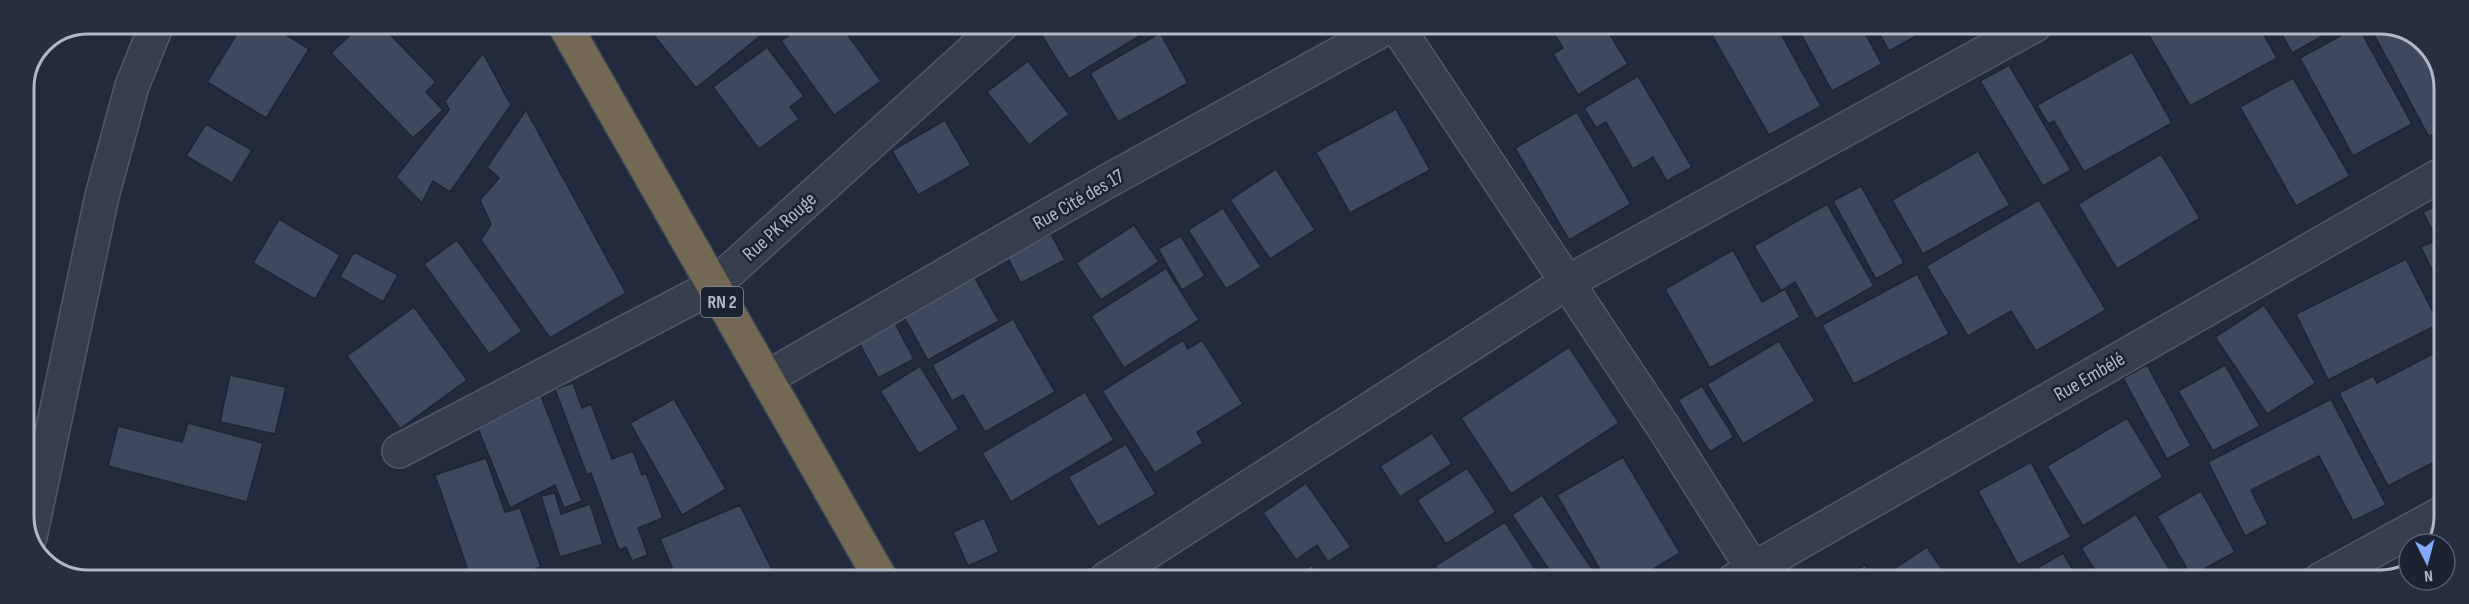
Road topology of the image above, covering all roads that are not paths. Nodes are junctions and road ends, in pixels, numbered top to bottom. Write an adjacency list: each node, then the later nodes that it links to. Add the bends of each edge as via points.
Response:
1 (153, 34): 12 (street, via 132,86 102,196)
2 (571, 34): 9 (highway, RN 2)
3 (990, 34): 9 (street, Rue PK Rouge)
4 (1377, 34): 10 (street, Rue Cité des 17, via 1106,182)
5 (1400, 34): 8 (street)
6 (2019, 34): 8 (street)
7 (2434, 179): 17 (street, Rue Embélé)
8 (1566, 283): 15 (street); 16 (street, via 1664,428)
9 (712, 286): 10 (highway, RN 2); 11 (street, Rue PK Rouge)
10 (766, 378): 14 (highway, RN 2)
11 (399, 451)
12 (35, 513)
13 (2434, 518): 18 (street)
14 (876, 570)
15 (1120, 570)
16 (1746, 570)
17 (1759, 570)
18 (2338, 570)

